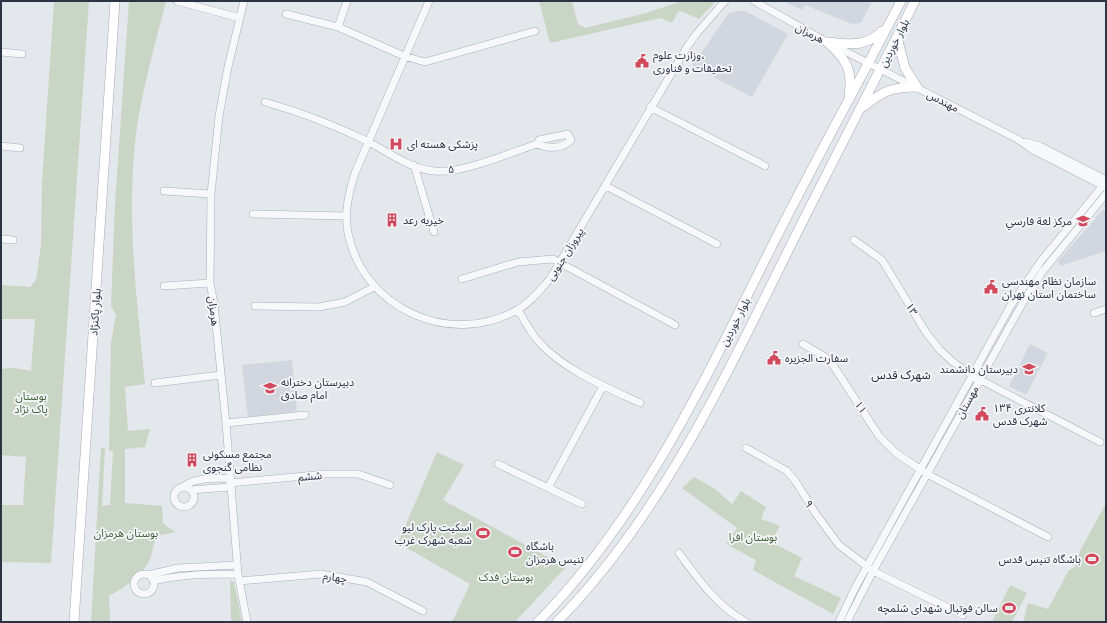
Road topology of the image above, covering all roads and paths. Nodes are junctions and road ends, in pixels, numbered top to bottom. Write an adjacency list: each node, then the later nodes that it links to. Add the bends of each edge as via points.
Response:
1 (115, 1): 85 (main road, بلوار پاکنژاد)
2 (177, 1): 11 (street)
3 (244, 1): 11 (street, هرمزان)
4 (347, 1): 13 (street)
5 (429, 1): 19 (street, پیروزان جنوبی)
6 (725, 1): 25 (street, پیروزان جنوبی, via 697,32)
7 (754, 1): 16 (street, هرمزان)
8 (901, 1): 12 (main road, بلوار خوردین)
9 (916, 1): 15 (main road, بلوار خوردین)
10 (286, 14): 13 (street)
11 (240, 18): 36 (street, هرمزان, via 219,116)
12 (889, 24): 16 (main road, via 878,36 866,42); 20 (main road, بلوار خوردین)
13 (338, 27): 19 (street)
14 (535, 31): 19 (street, via 430,61 419,61)
15 (897, 37): 21 (main road, بلوار خوردین); 22 (main road, via 905,68)
16 (827, 42): 20 (street, هرمزان); 24 (main road, via 844,58 850,72)
17 (1, 52): 18 (street)
18 (22, 54)
19 (404, 56): 27 (street, پیروزان جنوبی)
20 (868, 62): 21 (street, مهندس); 24 (main road, بلوار خوردین)
21 (881, 68): 22 (street, مهندس); 26 (main road, بلوار خوردین)
22 (917, 87): 26 (main road, via 888,90 876,96); 33 (street, مهندس, via 1035,151)
23 (265, 102): 27 (street, ۵, via 301,112)
24 (848, 104): 87 (main road, بلوار خوردین, via 675,436 620,522 575,582)
25 (650, 107): 32 (street); 34 (street, پیروزان جنوبی)
26 (860, 110): 88 (main road, بلوار خوردین, via 689,444 633,531 587,592)
27 (368, 142): 31 (street, ۵); 39 (street, پیروزان جنوبی, via 349,190)
28 (537, 144): 31 (street, ۵, via 456,170 434,171)
29 (1, 146): 30 (street)
30 (20, 148)
31 (414, 166): 40 (street)
32 (765, 166)
33 (1105, 184): 53 (street, via 1041,261)
34 (606, 186): 44 (street); 45 (street, پیروزان جنوبی)
35 (164, 191): 36 (street)
36 (211, 194): 47 (street, هرمزان)
37 (1106, 194): 55 (street, مهستان, via 1043,271)
38 (253, 214): 39 (street)
39 (347, 216): 49 (street, پیروزان جنوبی, via 348,232 356,257)
40 (434, 232)
41 (1, 239): 42 (street)
42 (13, 240)
43 (854, 240): 59 (street, ۱۳, via 882,260 927,334 940,350)
44 (717, 244)
45 (561, 264): 46 (street, via 553,259 533,259); 52 (street, پیروزان جنوبی, via 538,294); 56 (street)
46 (462, 279)
47 (210, 283): 48 (street); 58 (street, هرمزان)
48 (164, 286)
49 (374, 287): 50 (street, via 345,302 319,307); 52 (street, پیروزان جنوبی, via 408,312 443,324 472,324 496,320)
50 (255, 306)
51 (1106, 309): 54 (street)
52 (518, 310): 61 (street, via 540,343 563,362)
53 (1008, 311): 55 (street); 59 (street)
54 (1094, 312)
55 (1016, 315): 59 (street, مهستان)
56 (675, 325)
57 (803, 344): 68 (street, ۱۱, via 833,365 879,436 896,453)
58 (221, 375): 60 (street); 64 (street, هرمزان)
59 (976, 377): 65 (street, ۱۳); 68 (street); 69 (street, مهستان)
60 (155, 383)
61 (603, 386): 62 (street); 73 (street)
62 (640, 404)
63 (305, 415): 64 (street)
64 (226, 423): 70 (street, هرمزان)
65 (1100, 442)
66 (746, 448): 78 (street, ۹, via 786,471 839,545)
67 (498, 464): 73 (street)
68 (920, 470): 69 (street, ۱۱); 78 (street)
69 (927, 474): 75 (street, ۱۱); 78 (street, مهستان)
70 (230, 483): 71 (street, ششم, via 326,474 358,474); 72 (street, ششم, via 197,481 188,483); 77 (street, هرمزان)
71 (390, 485)
72 (187, 488)
73 (548, 488): 74 (street)
74 (582, 504)
75 (1048, 537)
76 (679, 552): 89 (street, via 714,597)
77 (237, 565): 79 (street); 81 (street, هرمزان)
78 (870, 568): 84 (street, ۹); 90 (street); 91 (street, مهستان)
79 (195, 570): 80 (street, via 165,570); 81 (street, چهارم); 82 (street)
80 (148, 575): 82 (street); 82 (street, via 140,575 136,579 134,585 137,591 149,593 153,588)
81 (239, 577): 83 (street, چهارم, via 321,574 367,582); 86 (street, هرمزان)
82 (153, 581)
83 (423, 612)
84 (963, 615)
85 (74, 622)
86 (247, 622)
87 (538, 622)
88 (557, 622)
89 (746, 622)
90 (839, 622)
91 (847, 622)

